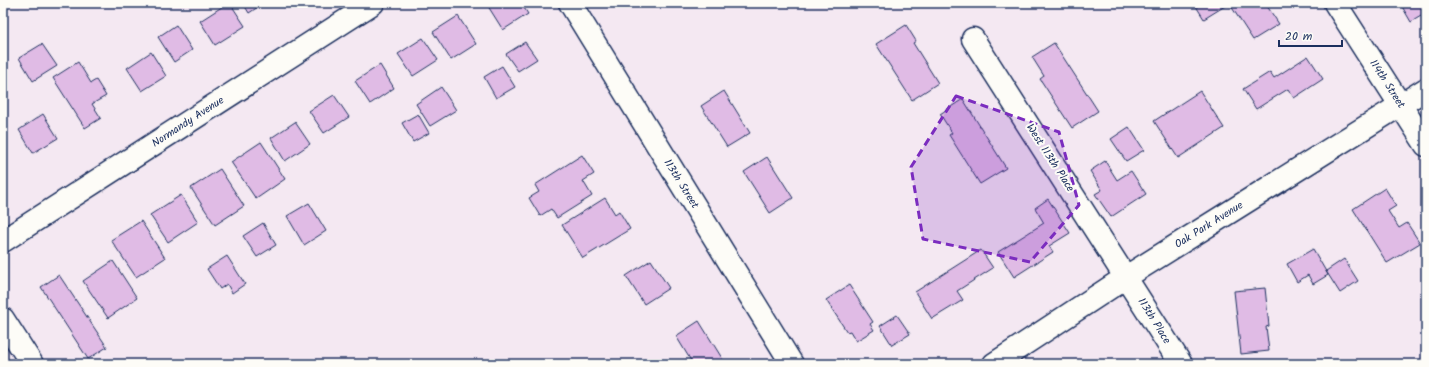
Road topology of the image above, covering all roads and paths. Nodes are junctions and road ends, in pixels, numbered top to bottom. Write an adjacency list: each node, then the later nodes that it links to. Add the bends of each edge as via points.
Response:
1 (373, 3): 8 (street, Normandy Avenue)
2 (570, 3): 12 (street, 113th Street)
3 (1335, 3): 6 (street, 114th Street)
4 (973, 39): 9 (street, West 113th Place)
5 (1426, 89): 6 (street, Oak Park Avenue)
6 (1401, 105): 7 (street, 114th Street); 9 (street, Oak Park Avenue)
7 (1426, 145)
8 (3, 241)
9 (1126, 277): 13 (street, Oak Park Avenue); 14 (street, 113th Place)
10 (3, 319): 11 (street)
11 (32, 364)
12 (792, 364)
13 (994, 364)
14 (1181, 364)

